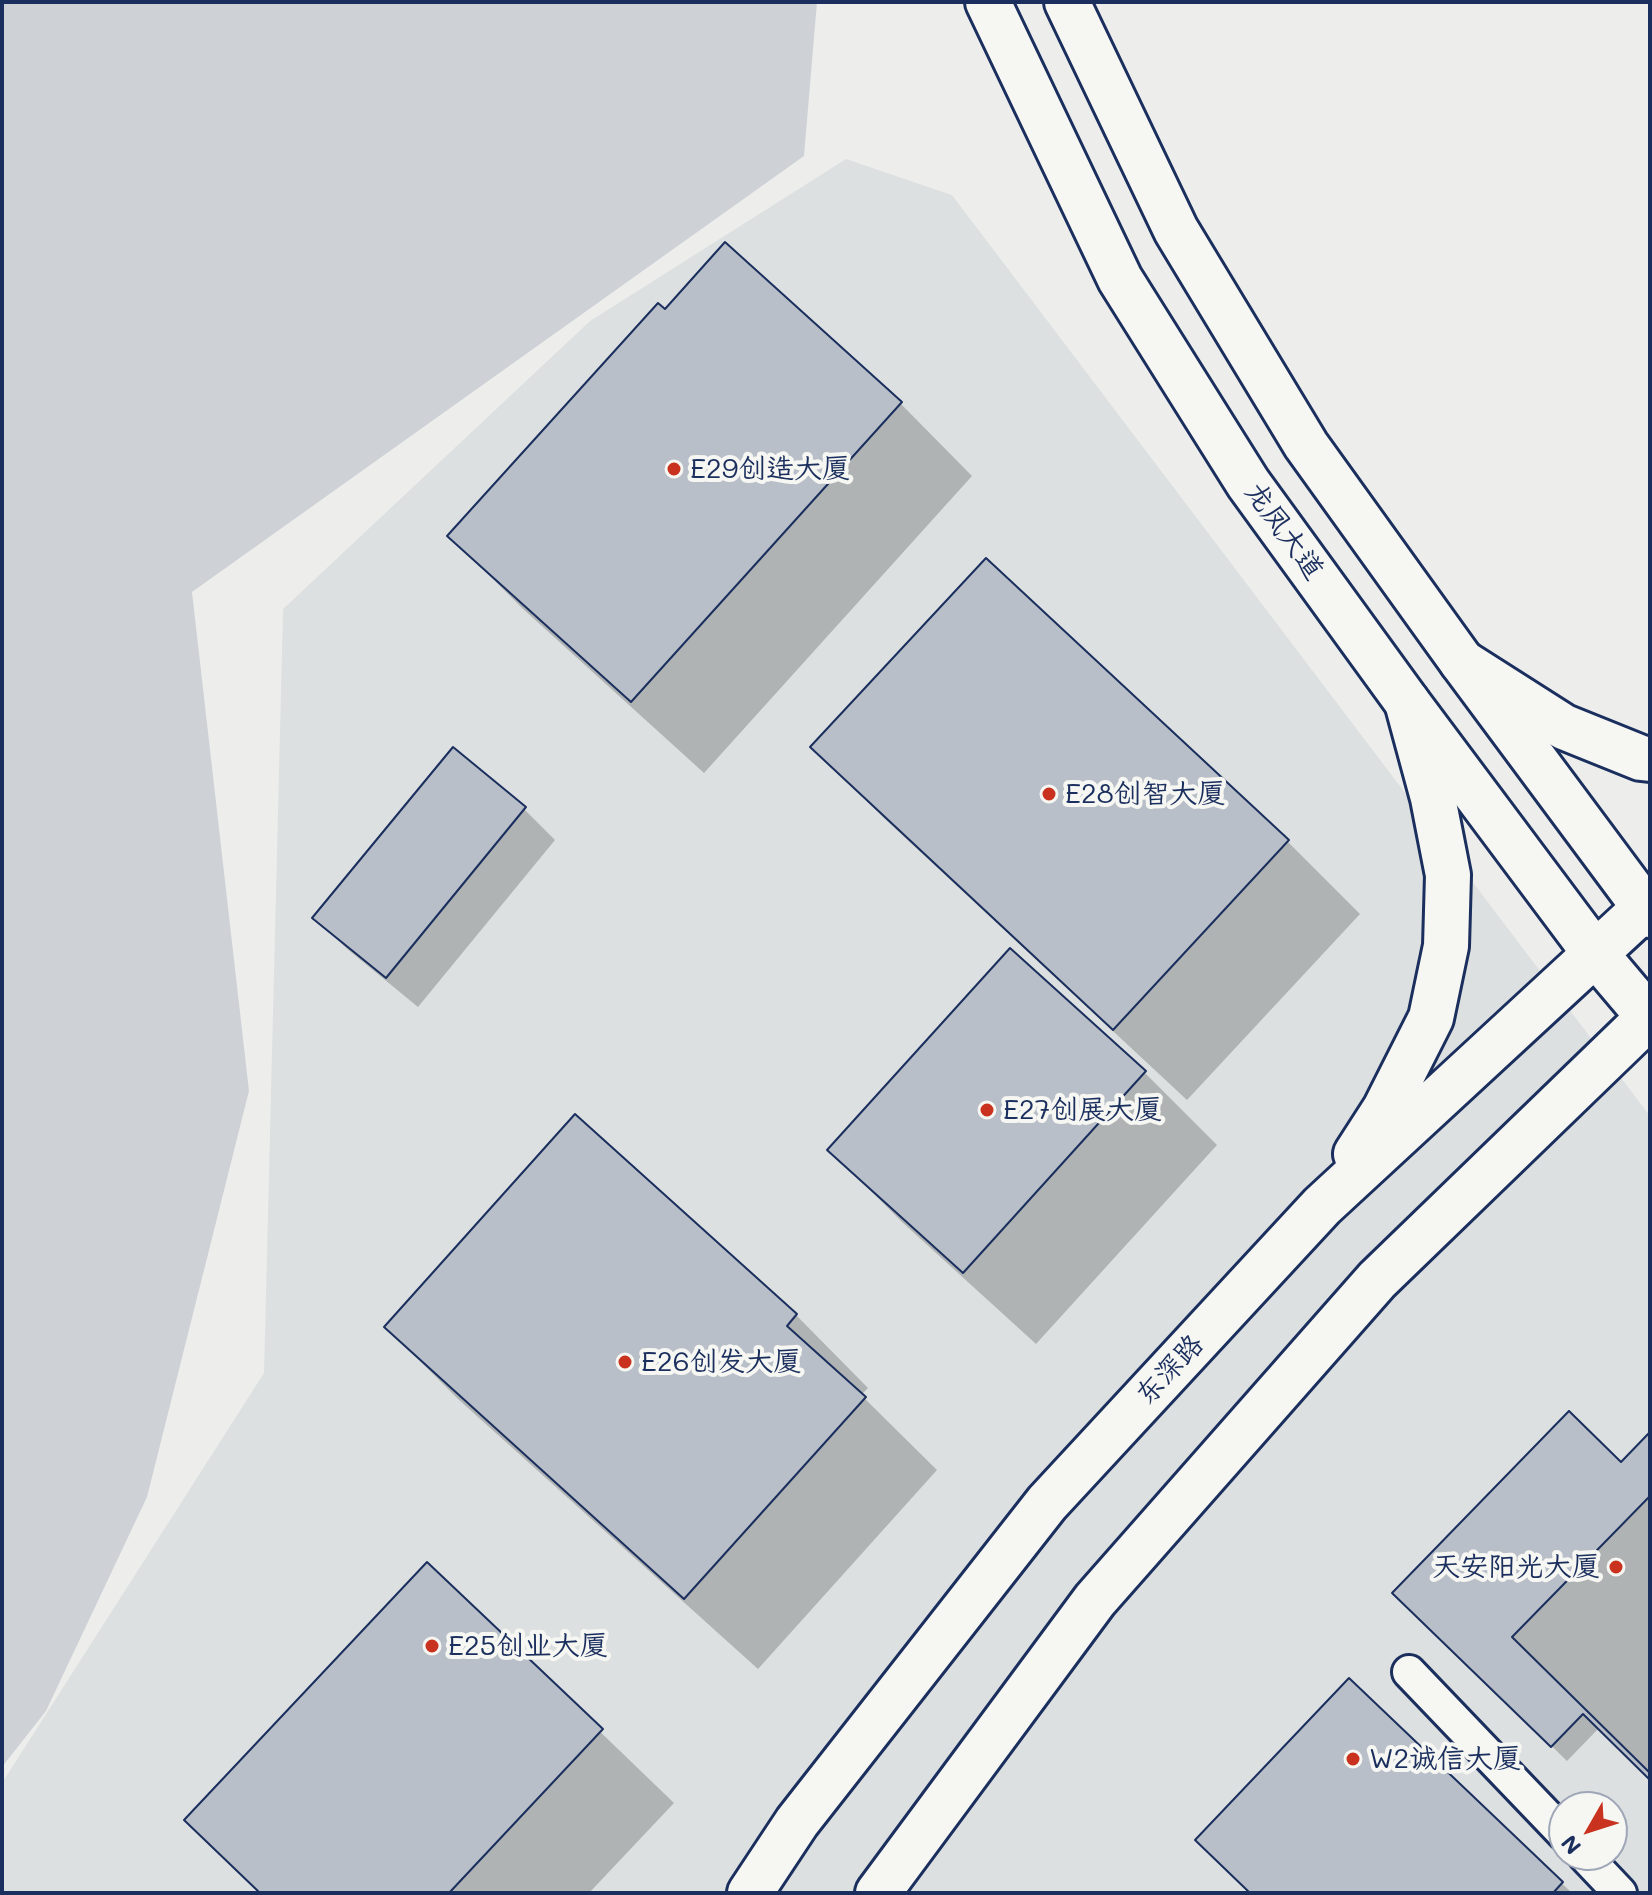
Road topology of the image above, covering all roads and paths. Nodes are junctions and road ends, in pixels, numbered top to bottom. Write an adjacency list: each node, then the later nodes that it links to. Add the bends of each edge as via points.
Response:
1 (988, 2): 4 (main road, 龙凤大道, via 1120,279 1248,483)
2 (1067, 2): 3 (main road, via 1176,230 1306,445)
3 (1462, 662): 5 (main road, via 1564,727); 6 (main road)
4 (1407, 702): 7 (main road, 龙凤大道); 9 (main road, via 1448,875 1446,946 1431,1018 1385,1109)
5 (1650, 759)
6 (1648, 908): 7 (main road, 东深路)
7 (1594, 952): 8 (main road, 龙凤大道); 9 (main road, 东深路)
8 (1650, 1016): 14 (main road, via 1377,1280 1095,1600)
9 (1322, 1206): 13 (main road, 东深路, via 1047,1503 797,1822)
10 (1409, 1672): 11 (street)
11 (1548, 1817)
12 (1599, 1871): 15 (street)
13 (750, 1893)
14 (878, 1893)
15 (1620, 1893)

